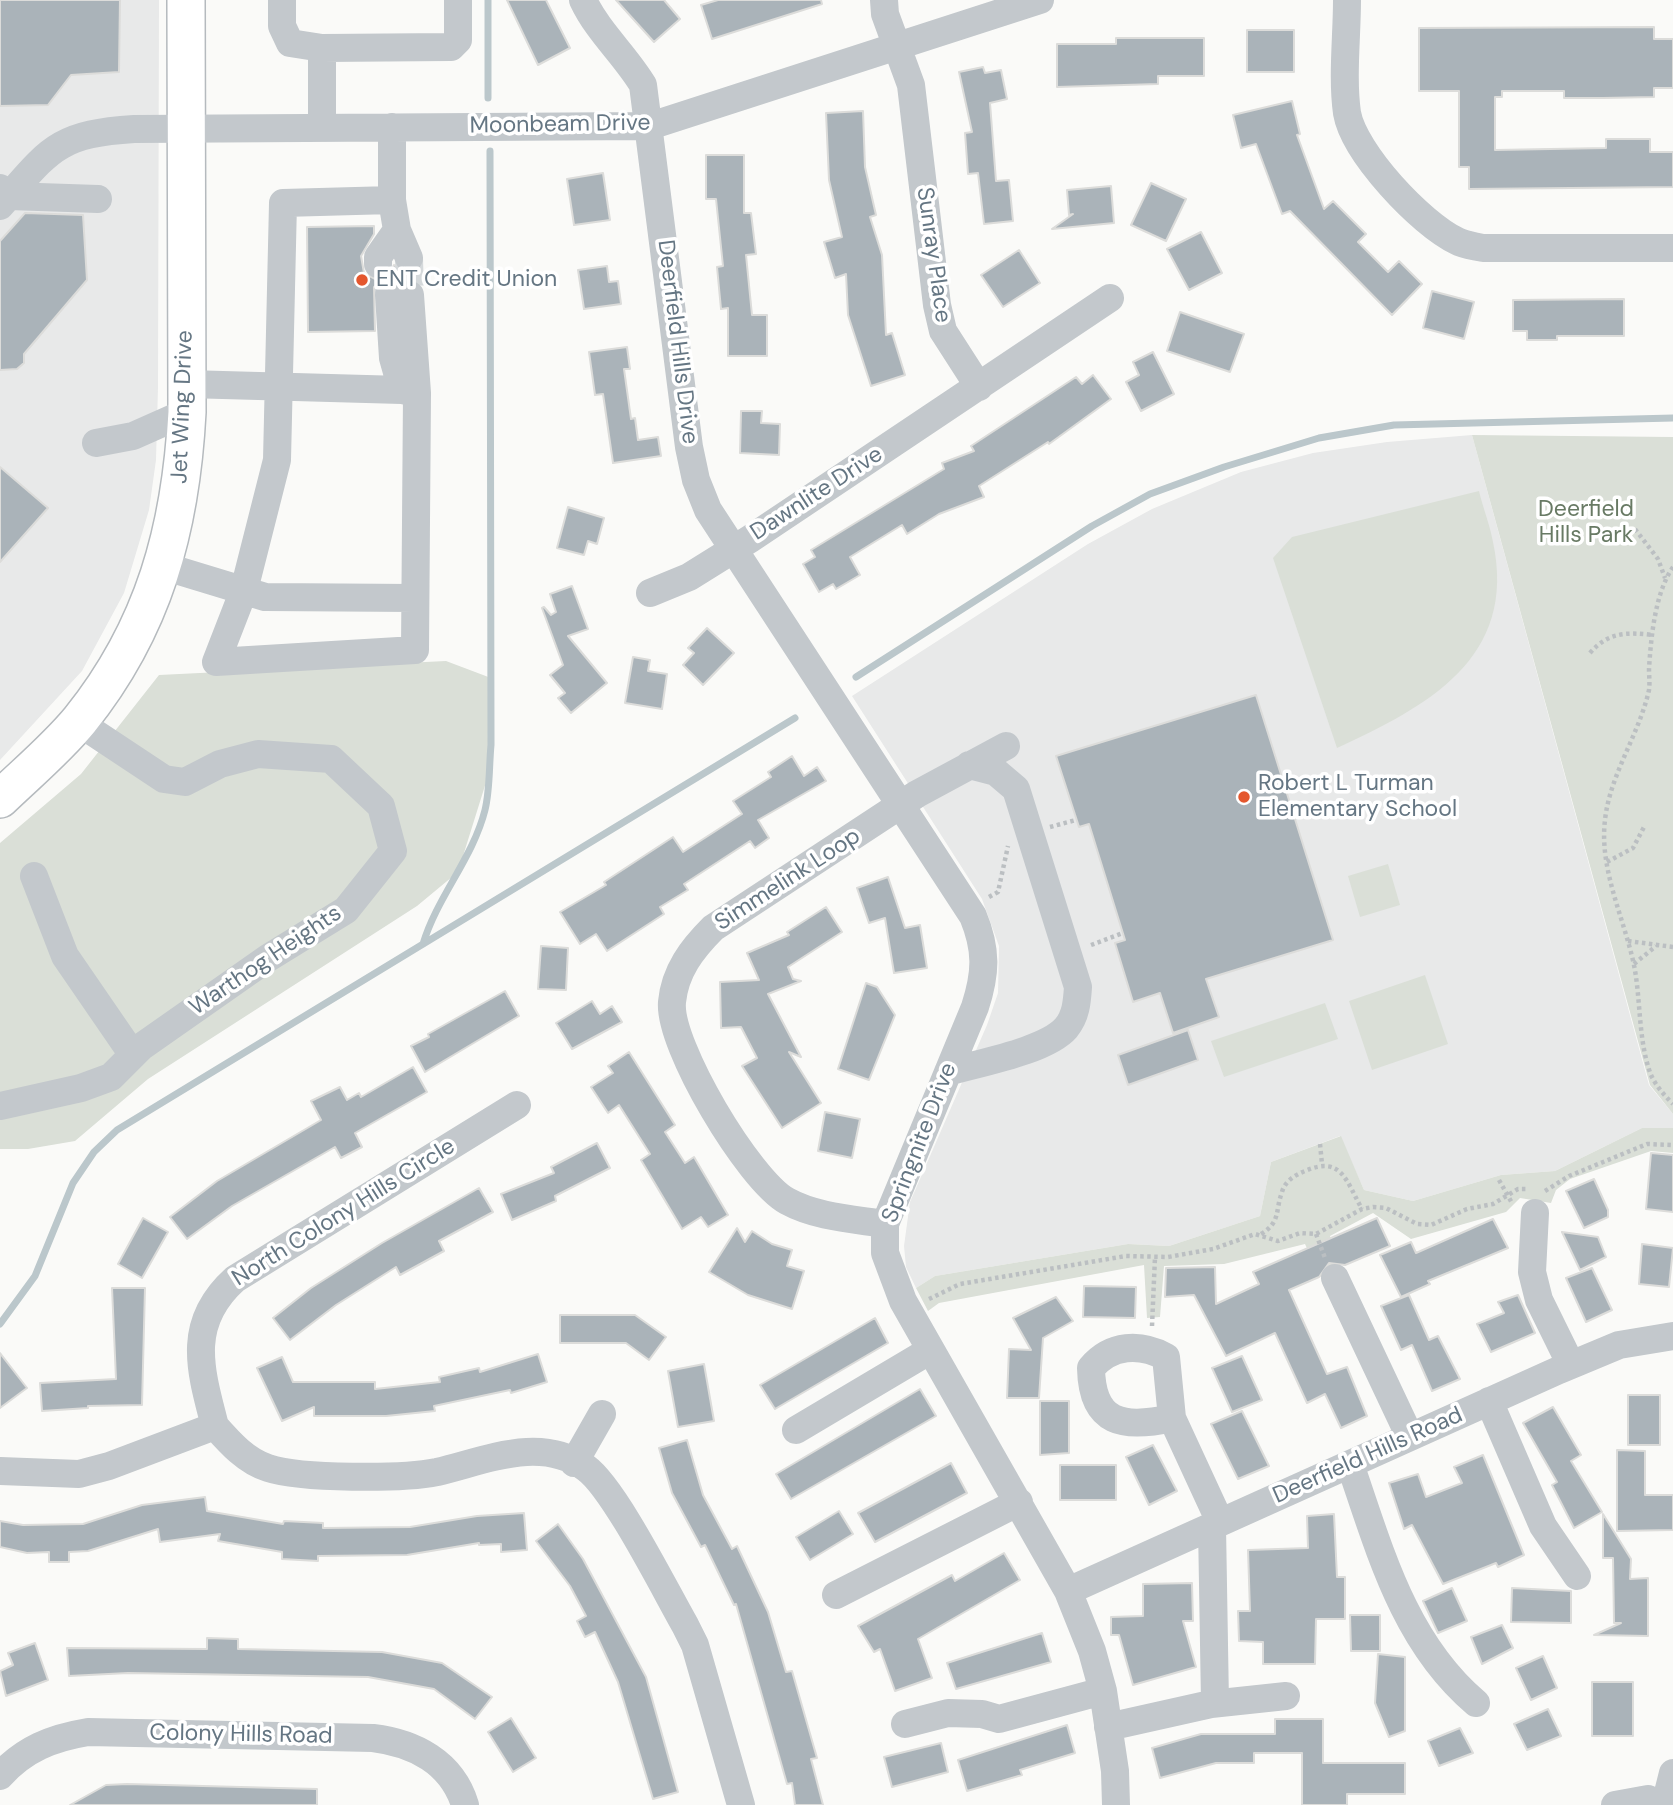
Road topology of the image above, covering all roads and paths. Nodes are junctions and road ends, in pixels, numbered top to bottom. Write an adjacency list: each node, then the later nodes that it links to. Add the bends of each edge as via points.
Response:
1 (186, 0): 13 (main road, Jet Wing Drive)
2 (282, 0): 9 (street, via 282,26 290,43)
3 (458, 0): 9 (street, via 458,40 451,47)
4 (583, 0): 10 (street, Deerfield Hills Drive, via 643,85)
5 (884, 0): 8 (street, Sunray Place)
6 (1040, 0): 8 (street, Moonbeam Drive)
7 (1346, 0): 17 (street, via 1347,111 1352,130 1362,150 1435,225 1457,241 1483,247)
8 (896, 46): 10 (street, Moonbeam Drive); 22 (street, Sunray Place, via 911,85 943,331)
9 (322, 48): 12 (street)
10 (650, 126): 11 (street, Moonbeam Drive); 27 (street, Deerfield Hills Drive, via 689,447 708,510)
11 (392, 127): 12 (street, Moonbeam Drive); 16 (street)
12 (322, 128): 13 (street, Moonbeam Drive)
13 (186, 129): 14 (street, Moonbeam Drive, via 109,130 76,138 43,158); 24 (main road, Jet Wing Drive)
14 (3, 197): 15 (street)
15 (98, 199)
16 (392, 200): 18 (street, via 397,230); 21 (street, via 283,203)
17 (1673, 248)
18 (392, 260)
19 (392, 295): 23 (street, via 377,342)
20 (1110, 298): 22 (street)
21 (279, 386): 23 (street); 24 (street); 31 (street, via 277,460)
22 (979, 387): 27 (street, Dawnlite Drive)
23 (400, 390): 33 (street)
24 (187, 398): 25 (street, via 133,436); 28 (main road, Jet Wing Drive, via 178,504)
25 (96, 443)
26 (1635, 529): 30 (path, via 1658,559)
27 (731, 550): 32 (street, Dawnlite Drive, via 689,578); 40 (street, Springnite Drive)
28 (163, 566): 31 (street); 36 (main road, Jet Wing Drive, via 129,647)
29 (1673, 567): 30 (path)
30 (1665, 579): 34 (path)
31 (244, 590): 33 (street, via 265,597); 33 (street, via 216,663 415,650)
32 (650, 593)
33 (415, 598)
34 (1653, 635): 35 (path, via 1615,635 1600,641); 42 (path, via 1649,689 1609,795 1604,821)
35 (1590, 653)
36 (78, 722): 39 (main road, Jet Wing Drive); 48 (street, Warthog Heights, via 164,779 185,782 220,764 258,754 331,759 381,806 393,851 346,910 268,958)
37 (1006, 746): 38 (street, Simmelink Loop)
38 (968, 765): 40 (street, Simmelink Loop); 49 (street, via 996,772 1016,789 1078,987 1076,1010 1065,1029 1048,1041)
39 (0, 799)
40 (899, 807): 49 (street, Springnite Drive, via 973,916 983,940 984,977); 60 (street, Simmelink Loop, via 713,928 679,973 672,1003 685,1059 766,1186 810,1212)
41 (1644, 827): 42 (path, via 1633,848)
42 (1606, 862): 44 (path)
43 (34, 876): 48 (street, via 65,956)
44 (1628, 941): 45 (path); 47 (path)
45 (1657, 946): 46 (path); 47 (path)
46 (1673, 947)
47 (1634, 964): 50 (path, via 1651,1074)
48 (132, 1055): 52 (street, Warthog Heights, via 111,1077)
49 (948, 1072): 60 (street, Springnite Drive)
50 (1673, 1104)
51 (517, 1105): 72 (street, North Colony Hills Circle, via 235,1279 215,1297 200,1350)
52 (0, 1106)
53 (1320, 1144): 55 (path)
54 (1673, 1145): 57 (path, via 1647,1144 1569,1176 1548,1191)
55 (1322, 1164): 58 (path, via 1340,1172); 61 (path, via 1293,1177 1282,1191 1273,1227)
56 (1499, 1180): 57 (path)
57 (1507, 1193): 58 (path, via 1493,1204 1467,1209 1431,1225 1417,1224 1385,1208); 59 (path)
58 (1362, 1209): 61 (path, via 1316,1234 1300,1233 1278,1241)
59 (1524, 1209): 68 (street, via 1539,1300)
60 (885, 1224): 64 (street, Springnite Drive, via 888,1266)
61 (1261, 1234): 62 (path, via 1213,1249)
62 (1155, 1258): 64 (path, via 1126,1256 960,1284); 66 (path)
63 (1335, 1278): 74 (street)
64 (908, 1311): 67 (street, Springnite Drive)
65 (1673, 1336): 68 (street, Deerfield Hills Road, via 1619,1345)
66 (1150, 1348): 71 (street, via 1166,1357); 71 (street, via 1122,1347 1099,1358 1091,1368 1096,1405 1110,1419 1152,1422)
67 (929, 1351): 73 (street); 78 (street, Springnite Drive)
68 (1571, 1365): 69 (street, Deerfield Hills Road)
69 (1489, 1401): 74 (street, Deerfield Hills Road); 80 (street, via 1543,1526)
70 (602, 1414): 75 (street)
71 (1172, 1418): 79 (street)
72 (215, 1426): 75 (street, via 237,1451 267,1468 296,1474 404,1476 507,1453 532,1452); 77 (street, via 79,1474)
73 (796, 1430)
74 (1410, 1437): 76 (street, Deerfield Hills Road)
75 (574, 1462): 92 (street, via 586,1468 607,1492 695,1645)
76 (1350, 1464): 79 (street, Deerfield Hills Road); 86 (street, via 1382,1561 1414,1631 1449,1680)
77 (0, 1471)
78 (1019, 1502): 81 (street, Springnite Drive); 82 (street)
79 (1216, 1524): 81 (street, Deerfield Hills Road); 85 (street)
80 (1577, 1576)
81 (1068, 1591): 83 (street, Springnite Drive)
82 (836, 1595)
83 (1102, 1691): 87 (street, via 999,1719 948,1713); 88 (street, Springnite Drive)
84 (1286, 1696): 85 (street)
85 (1215, 1703): 88 (street)
86 (1476, 1703)
87 (905, 1724)
88 (1108, 1727): 93 (street, Springnite Drive)
89 (1673, 1773): 95 (street)
90 (0, 1776): 91 (street, Colony Hills Road, via 35,1747 88,1732 373,1738 401,1741 424,1752 445,1770)
91 (465, 1805)
92 (741, 1805)
93 (1116, 1805)
94 (1615, 1805): 95 (street, via 1648,1799)
95 (1663, 1805)

